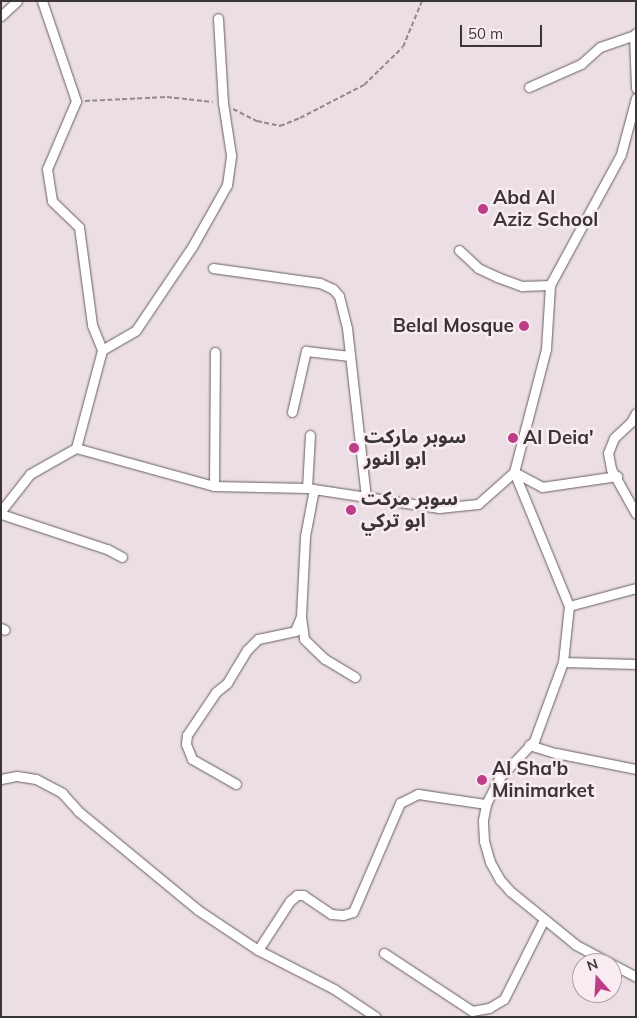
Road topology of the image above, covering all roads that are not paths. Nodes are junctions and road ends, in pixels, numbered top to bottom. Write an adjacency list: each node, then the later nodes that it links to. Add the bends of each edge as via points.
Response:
1 (17, 1): 3 (street)
2 (42, 1): 12 (street, via 76,101 46,169 52,200 79,227 92,325)
3 (1, 16)
4 (218, 18): 12 (street, via 223,103 231,165 223,194 136,330)
5 (635, 34): 6 (street, via 600,47 581,64); 7 (street)
6 (529, 87)
7 (636, 88)
8 (636, 98): 11 (street, via 621,154)
9 (459, 250): 11 (street, via 478,268 497,277 522,286)
10 (213, 268): 14 (street, via 329,286 341,301)
11 (550, 285): 19 (street, via 546,349)
12 (102, 350): 18 (street)
13 (215, 352): 21 (street)
14 (350, 356): 15 (street, via 306,351); 23 (street)
15 (292, 412)
16 (636, 413): 20 (street, via 610,445 611,469)
17 (310, 435): 22 (street)
18 (76, 448): 21 (street); 24 (street, via 30,474)
19 (514, 472): 20 (street, via 542,487); 23 (street, via 478,504 439,508); 28 (street)
20 (617, 476): 25 (street)
21 (214, 486): 22 (street)
22 (310, 489): 23 (street); 29 (street)
23 (366, 497)
24 (1, 512): 26 (street)
25 (636, 514)
26 (122, 557)
27 (636, 588): 28 (street)
28 (569, 606): 30 (street)
29 (301, 616): 32 (street, via 304,639 325,659); 36 (street, via 295,631 258,639 247,650 227,683 216,692 187,735 186,744 192,759)
30 (563, 662): 31 (street); 33 (street, via 534,741)
31 (636, 664)
32 (355, 677)
33 (529, 745): 34 (street); 37 (street, via 500,777)
34 (636, 769)
35 (1, 778): 39 (street, via 36,779 62,793 78,811 198,910)
36 (236, 784)
37 (486, 804): 38 (street, via 484,841 494,871 510,891); 39 (street, via 428,794 418,794 400,803 353,912 332,914 303,895 297,895)
38 (544, 919): 40 (street, via 504,999 489,1008 472,1010); 41 (street, via 574,944)
39 (258, 950): 44 (street, via 334,988)
40 (384, 953)
41 (591, 953)
42 (622, 970): 43 (street)
43 (636, 977)
44 (376, 1017)

